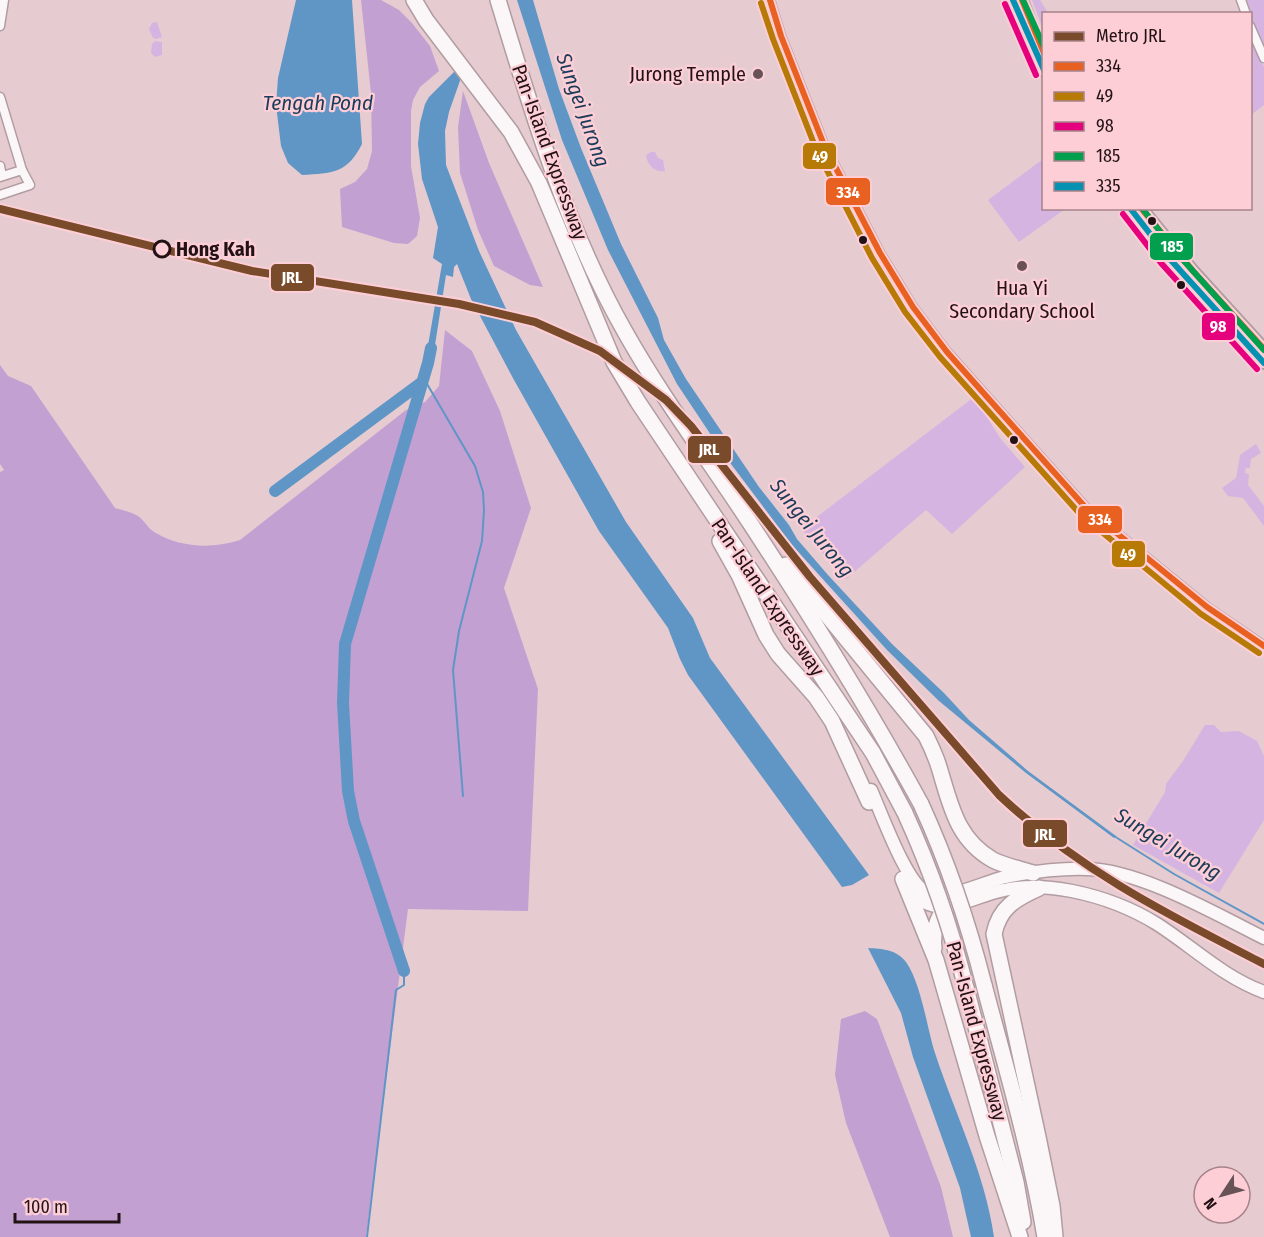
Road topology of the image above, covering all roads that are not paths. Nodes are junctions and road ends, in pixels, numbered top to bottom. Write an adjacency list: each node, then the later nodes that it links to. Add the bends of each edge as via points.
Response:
1 (4, 0): 7 (street)
2 (414, 0): 21 (highway, Pan-Island Expressway, via 511,132 538,183 614,362)
3 (498, 0): 22 (highway, Pan-Island Expressway, via 556,175 597,277 656,384)
4 (770, 0): 23 (street, via 824,145 913,308 947,352 1086,508 1207,607)
5 (1013, 0): 11 (street)
6 (1022, 0): 9 (street)
7 (0, 26)
8 (1252, 28): 10 (street)
9 (1042, 49)
10 (1264, 58)
11 (1042, 66)
12 (0, 97): 14 (street)
13 (0, 166): 15 (street)
14 (22, 171): 15 (street); 16 (street, via 30,185)
15 (1, 177)
16 (0, 195)
17 (1132, 210): 20 (street)
18 (1143, 210): 19 (street)
19 (1264, 349)
20 (1264, 363)
21 (703, 500): 24 (highway, via 766,635 816,697); 34 (highway, Pan-Island Expressway, bridge, via 873,753 925,856 966,988 1016,1182)
22 (752, 526): 26 (highway, via 926,736 953,815 964,834 994,861); 35 (highway, Pan-Island Expressway, bridge, via 888,743 942,850 960,898 1015,1100)
23 (1264, 646)
24 (854, 768): 25 (highway); 29 (main road, via 865,777 913,880 926,892)
25 (869, 802): 27 (main road)
26 (1033, 873): 29 (main road, via 1004,877); 30 (main road, via 1108,871 1165,890)
27 (903, 879): 29 (main road, via 913,893 931,905); 31 (highway)
28 (1039, 888): 29 (main road, via 1006,889 965,903); 32 (main road, via 1072,891 1125,908 1158,925 1226,974); 36 (highway, via 1007,905 994,934)
29 (948, 901): 31 (highway, via 935,930)
30 (1264, 938)
31 (936, 960): 33 (highway)
32 (1264, 992)
33 (1020, 1237)
34 (1026, 1237)
35 (1045, 1237)
36 (1055, 1237)

